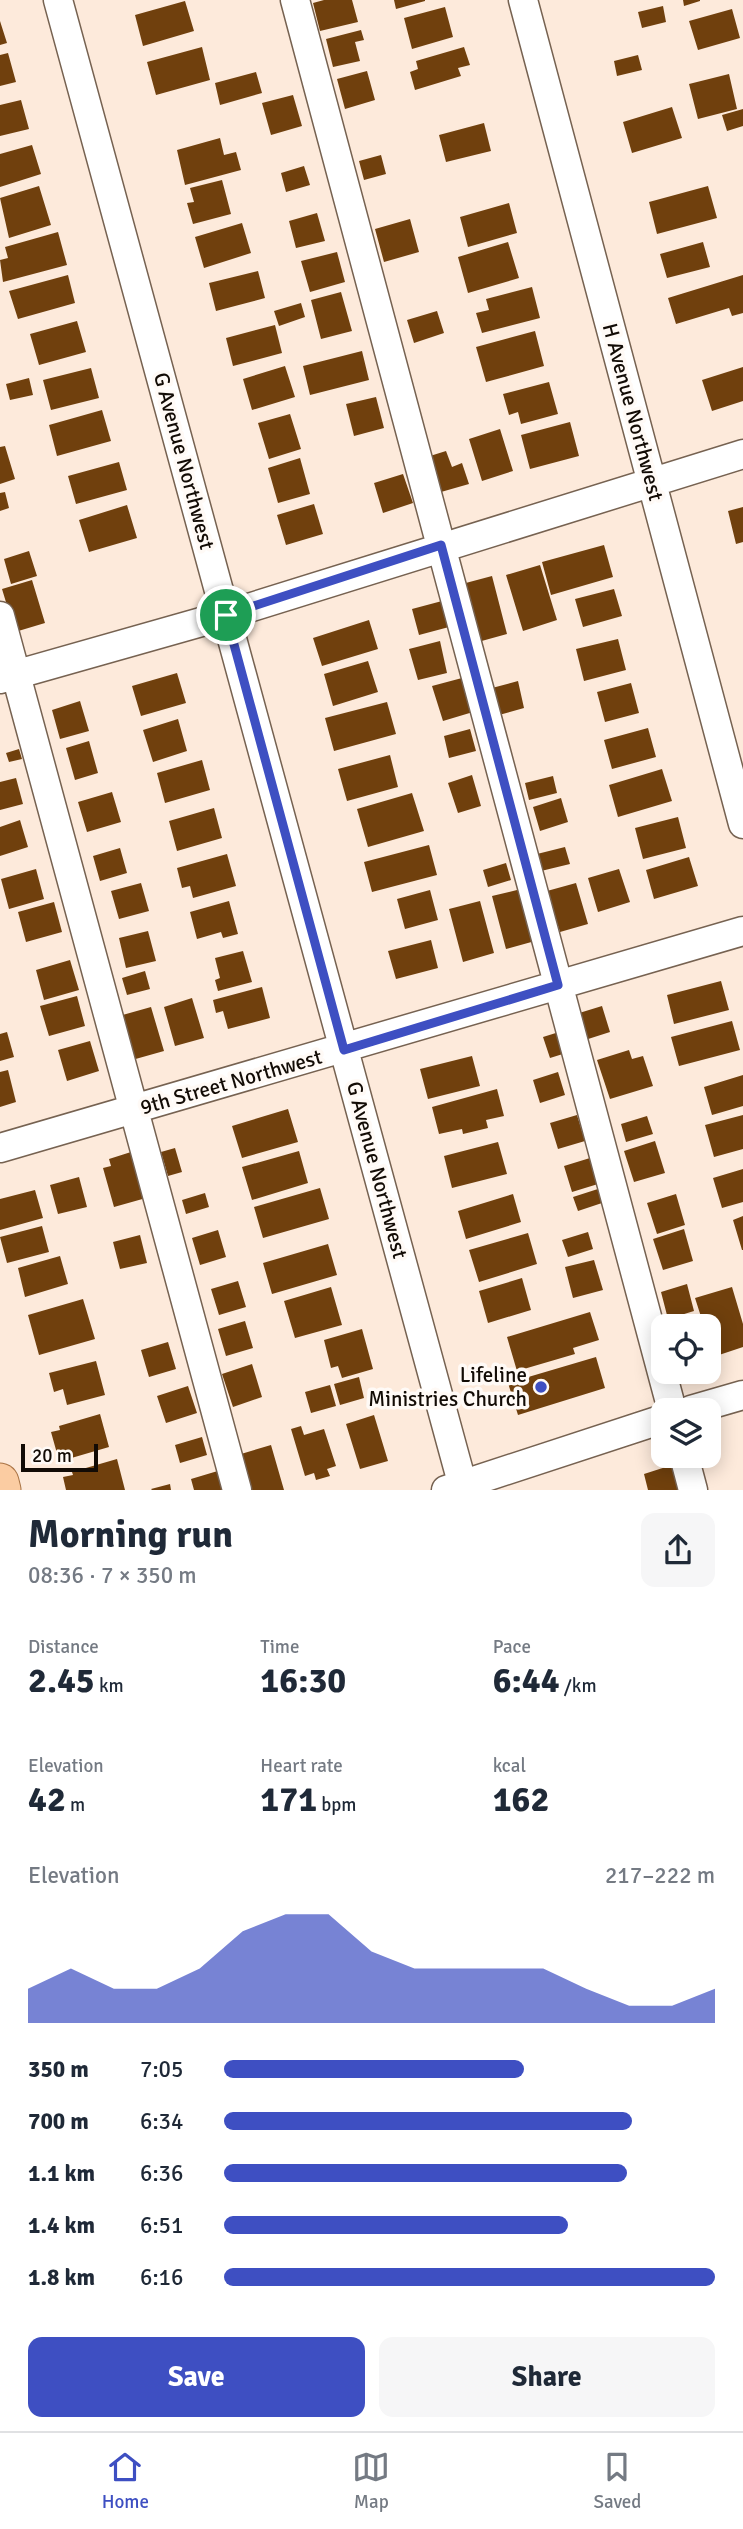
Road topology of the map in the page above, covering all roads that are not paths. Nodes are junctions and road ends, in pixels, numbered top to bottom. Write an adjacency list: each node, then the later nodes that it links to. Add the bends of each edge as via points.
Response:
1 (58, 0): 7 (street, G Avenue Northwest)
2 (295, 0): 6 (street)
3 (523, 0): 5 (street, H Avenue Northwest)
4 (743, 454): 5 (street)
5 (652, 481): 6 (street); 10 (street, H Avenue Northwest)
6 (441, 545): 7 (street); 12 (street)
7 (226, 615): 9 (street); 13 (street, G Avenue Northwest)
8 (0, 616): 9 (street)
9 (8, 676): 14 (street)
10 (743, 824)
11 (743, 931): 12 (street, 9th Street Northwest)
12 (558, 985): 13 (street, 9th Street Northwest); 17 (street)
13 (344, 1050): 14 (street, 9th Street Northwest); 22 (street, G Avenue Northwest)
14 (134, 1110): 15 (street, 9th Street Northwest); 24 (street)
15 (0, 1149)
16 (743, 1395): 18 (street)
17 (669, 1398)
18 (721, 1401)
19 (651, 1423): 22 (street)
20 (687, 1468): 25 (street)
21 (0, 1482): 23 (main road)
22 (457, 1488)
23 (2, 1489)
24 (237, 1489)
25 (693, 1489)

